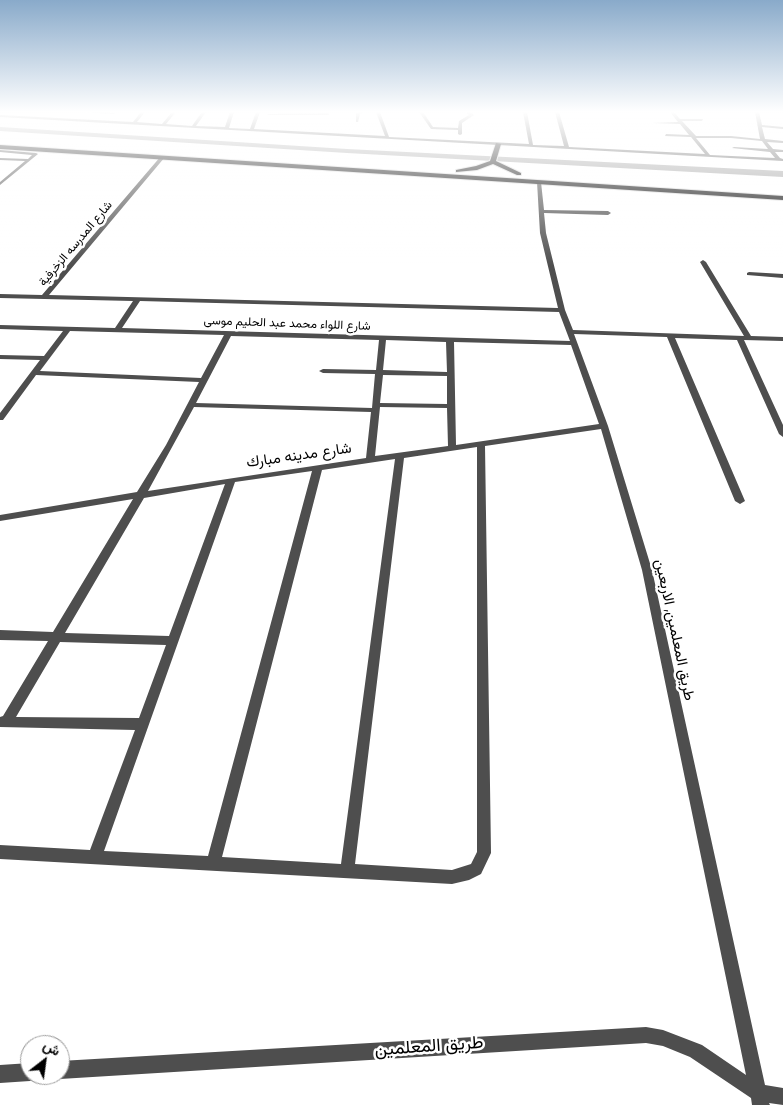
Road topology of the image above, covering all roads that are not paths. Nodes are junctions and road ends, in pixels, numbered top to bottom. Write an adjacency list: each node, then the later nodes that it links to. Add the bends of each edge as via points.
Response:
1 (25, 164): 10 (street)
2 (158, 164): 19 (street, شارع المدرسه الزخرفية)
3 (250, 164): 9 (highway)
4 (347, 164): 7 (highway)
5 (489, 164): 7 (highway)
6 (496, 164): 8 (highway)
7 (458, 171): 8 (highway)
8 (518, 174): 11 (highway)
9 (538, 182): 12 (highway); 13 (street, طريق المعلمين, الاربعين)
10 (0, 183)
11 (773, 190)
12 (783, 198)
13 (541, 211): 14 (street); 21 (street, طريق المعلمين, الاربعين)
14 (608, 213)
15 (704, 262): 30 (street)
16 (749, 274): 17 (street)
17 (783, 276)
18 (0, 296): 19 (street, شارع اللواء محمد عبد الحليم موسى)
19 (44, 297): 20 (street, شارع اللواء محمد عبد الحليم موسى)
20 (138, 299): 21 (street, شارع اللواء محمد عبد الحليم موسى); 24 (street)
21 (562, 310): 25 (street, طريق المعلمين, الاربعين)
22 (0, 327): 23 (street, شارع اللواء محمد عبد الحليم موسى)
23 (68, 329): 24 (street, شارع اللواء محمد عبد الحليم موسى); 35 (street)
24 (117, 330): 26 (street, شارع اللواء محمد عبد الحليم موسى)
25 (570, 332): 27 (street); 33 (street, طريق المعلمين, الاربعين)
26 (228, 334): 29 (street, شارع اللواء محمد عبد الحليم موسى); 40 (street)
27 (670, 335): 28 (street); 54 (street)
28 (739, 337): 30 (street); 46 (street)
29 (383, 338): 32 (street, شارع اللواء محمد عبد الحليم موسى); 38 (street)
30 (749, 338): 31 (street)
31 (783, 339)
32 (450, 340): 33 (street, شارع اللواء محمد عبد الحليم موسى); 39 (street)
33 (574, 343): 45 (street, طريق المعلمين, الاربعين)
34 (0, 357): 35 (street)
35 (46, 358): 37 (street)
36 (323, 371): 38 (street)
37 (35, 372): 40 (street); 44 (street)
38 (379, 373): 39 (street); 43 (street)
39 (450, 374): 42 (street)
40 (204, 380): 41 (street)
41 (191, 405): 43 (street); 53 (street)
42 (451, 406): 43 (street); 48 (street)
43 (376, 408): 50 (street)
44 (0, 418)
45 (604, 426): 47 (street, شارع مدينه مبارك); 69 (street, طريق المعلمين, الاربعين, via 647,570)
46 (783, 434)
47 (481, 444): 48 (street, شارع مدينه مبارك); 64 (street, via 484,854 476,869 452,877)
48 (452, 448): 49 (street, شارع مدينه مبارك)
49 (400, 455): 50 (street, شارع مدينه مبارك); 64 (street)
50 (370, 460): 51 (street, شارع مدينه مبارك)
51 (318, 467): 52 (street, شارع مدينه مبارك); 63 (street)
52 (231, 480): 53 (street, شارع مدينه مبارك); 58 (street)
53 (141, 494): 55 (street, شارع مدينه مبارك); 57 (street)
54 (740, 501)
55 (0, 518)
56 (0, 635): 57 (street)
57 (55, 637): 58 (street); 59 (street)
58 (173, 641): 60 (street)
59 (3, 722): 60 (street)
60 (143, 724): 62 (street)
61 (0, 852): 62 (street)
62 (95, 857): 63 (street)
63 (213, 864): 64 (street)
64 (347, 871)
65 (70, 1069): 69 (street, طريق المعلمين, via 630,1034 663,1038 696,1050)
66 (20, 1073): 67 (street)
67 (0, 1074)
68 (783, 1097): 69 (street, طريق المعلمين)
69 (759, 1098)

